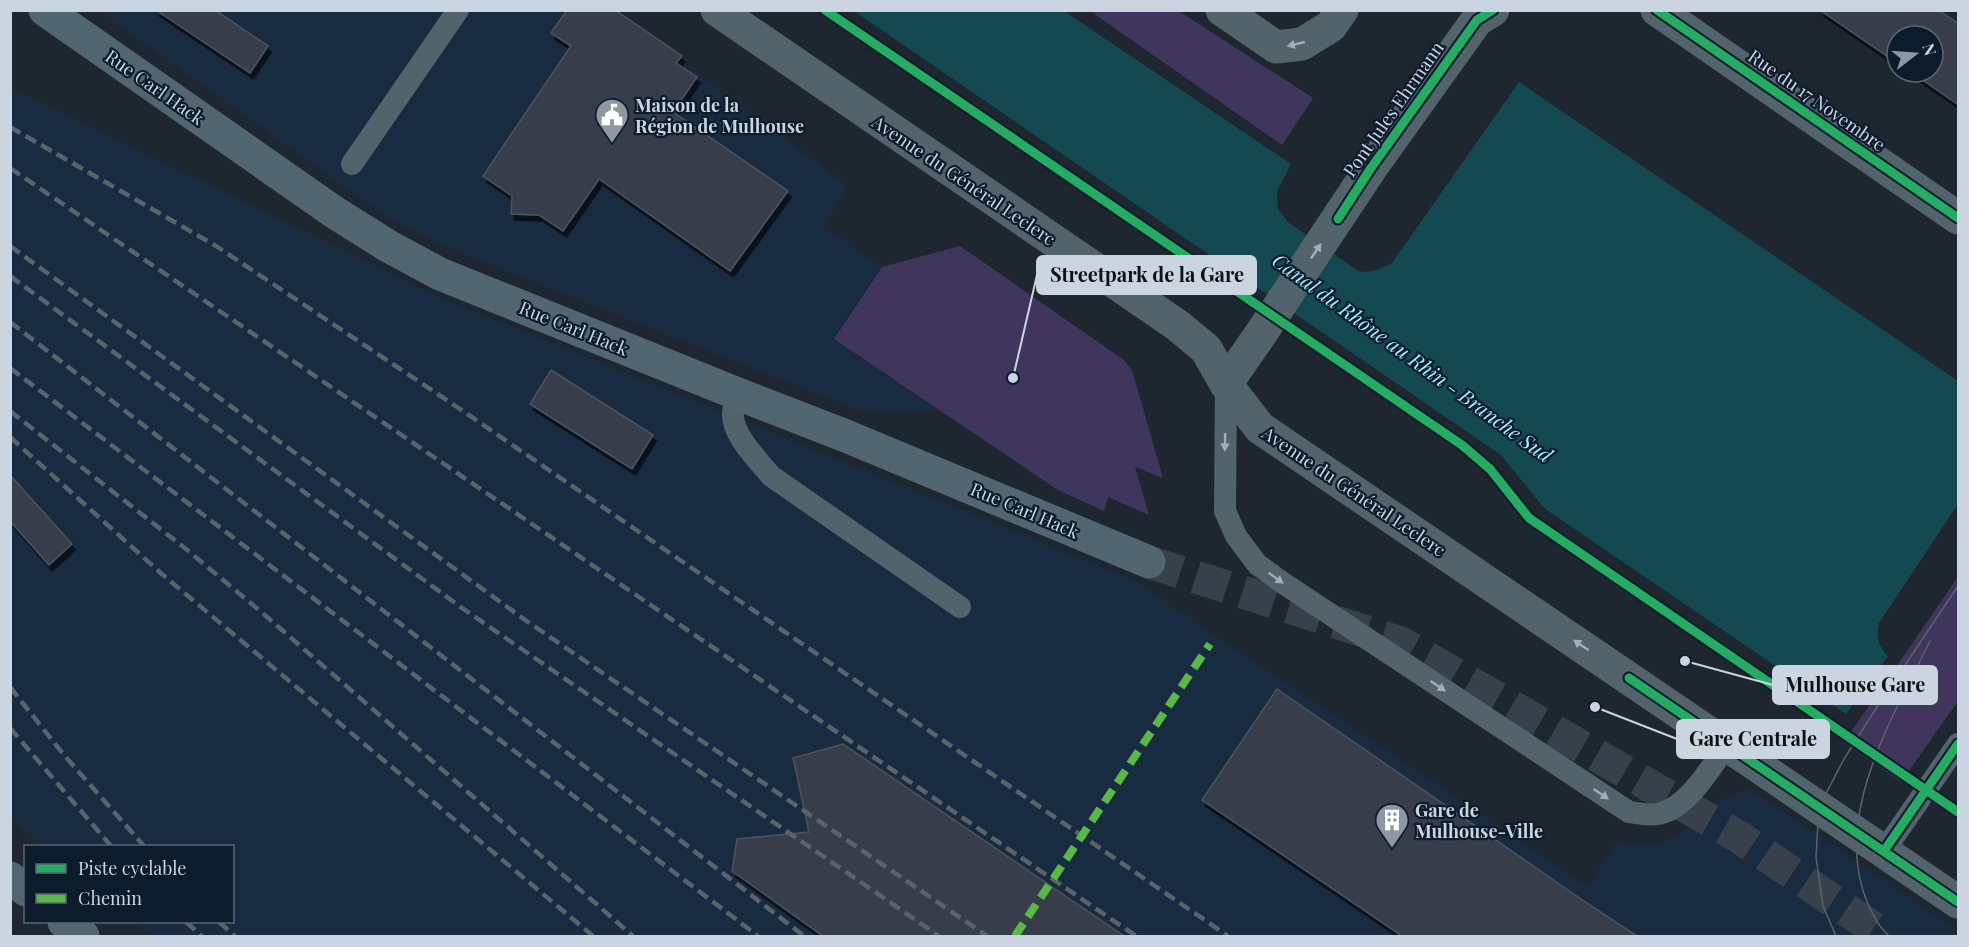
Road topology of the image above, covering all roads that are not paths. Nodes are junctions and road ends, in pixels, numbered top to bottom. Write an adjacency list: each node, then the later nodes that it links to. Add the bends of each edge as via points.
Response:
1 (45, 10): 11 (street, Rue Carl Hack, via 388,246 440,274)
2 (458, 10): 8 (lane)
3 (717, 10): 10 (street, Avenue du Général Leclerc, via 1177,325 1206,349)
4 (1222, 10): 5 (street, one-way to 4, via 1331,26 1302,44 1276,47)
5 (1342, 10)
6 (1657, 10): 9 (street, Rue du 17 Novembre)
7 (1482, 14): 10 (street, Pont Jules Ehrmann, one-way to 7, via 1371,168)
8 (352, 164)
9 (1959, 218)
10 (1226, 384): 15 (street, Avenue du Général Leclerc, one-way to 10, via 1260,428); 15 (lane, one-way to 15, via 1225,511 1236,536 1257,564 1283,583 1629,812 1657,814 1680,804)
11 (738, 394): 12 (street, Rue Carl Hack); 13 (lane, via 732,415 735,426 771,476)
12 (1149, 562)
13 (960, 607)
14 (1959, 744): 16 (lane)
15 (1727, 745): 16 (street, Avenue du Général Leclerc)
16 (1884, 851): 19 (street, Avenue du Général Leclerc)
17 (10, 878): 18 (main road)
18 (24, 888)
19 (1959, 902)
20 (67, 923): 21 (main road)
21 (83, 936)

